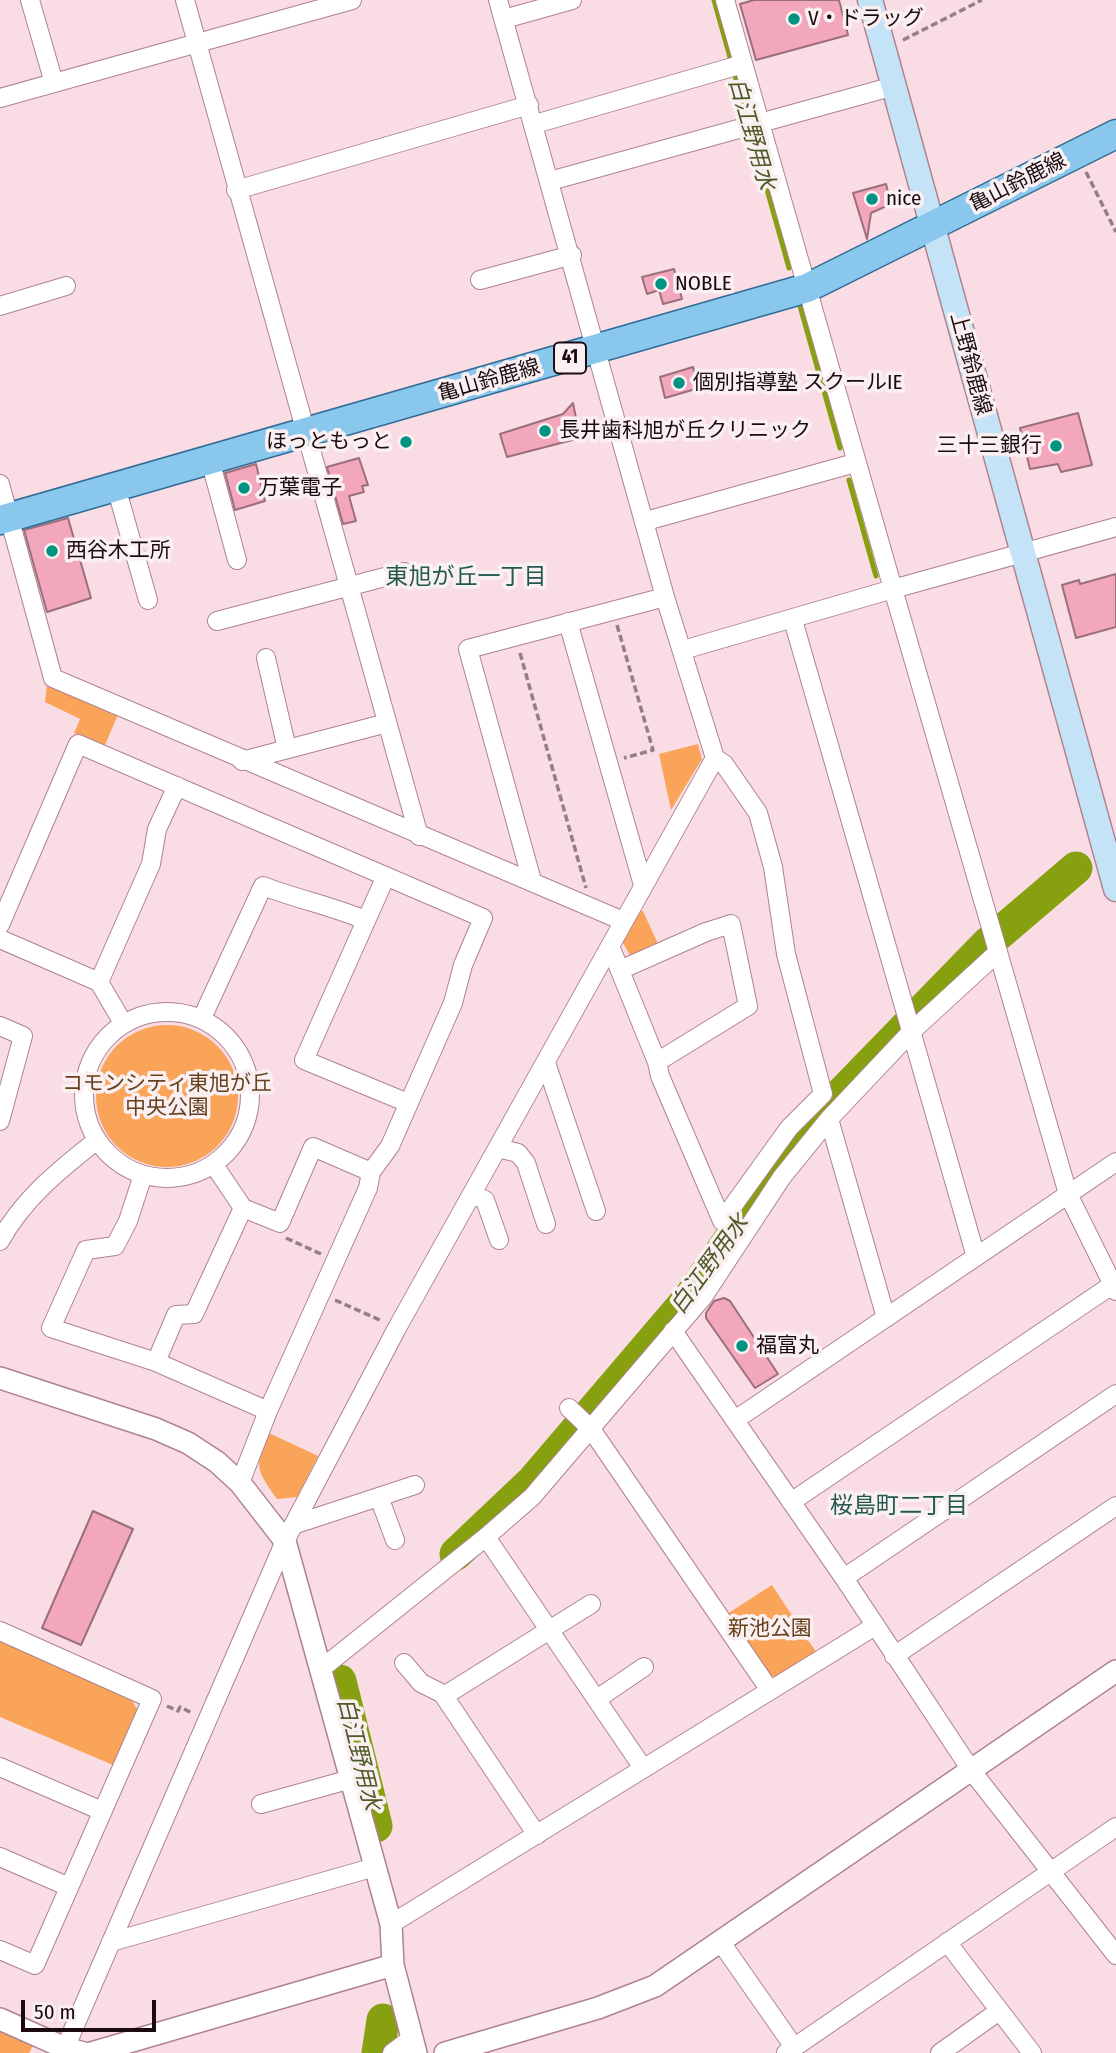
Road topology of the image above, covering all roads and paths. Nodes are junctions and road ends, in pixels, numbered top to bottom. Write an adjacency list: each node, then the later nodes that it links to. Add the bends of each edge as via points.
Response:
1 (30, 0): 13 (street)
2 (185, 0): 10 (street)
3 (352, 0): 10 (street)
4 (498, 0): 9 (street)
5 (572, 0): 9 (street)
6 (725, 0): 12 (street)
7 (870, 0): 11 (main road, 上野鈴鹿線)
8 (982, 0): 11 (path)
9 (504, 19): 16 (street)
10 (198, 45): 13 (street); 22 (street)
11 (884, 50): 14 (main road, 上野鈴鹿線)
12 (736, 66): 17 (street); 18 (street)
13 (54, 83): 15 (street)
14 (894, 86): 18 (street); 23 (main road, 上野鈴鹿線)
15 (0, 98)
16 (529, 104): 17 (street); 22 (street)
17 (535, 124): 21 (street)
18 (752, 125): 21 (street); 28 (street)
19 (1116, 134): 23 (main road, 亀山鈴鹿線 / 41)
20 (1086, 172): 24 (path)
21 (551, 181): 25 (street)
22 (236, 190): 31 (street)
23 (932, 226): 28 (main road, 亀山鈴鹿線 / 41); 39 (main road, 上野鈴鹿線)
24 (1116, 232)
25 (572, 255): 26 (street); 30 (street)
26 (480, 280)
27 (66, 286): 29 (street)
28 (807, 288): 30 (main road, 亀山鈴鹿線 / 41); 33 (street)
29 (0, 306)
30 (598, 350): 31 (main road, 亀山鈴鹿線 / 41); 37 (street)
31 (306, 433): 32 (main road, 亀山鈴鹿線 / 41); 42 (street)
32 (210, 460): 35 (main road, 亀山鈴鹿線 / 41); 40 (street)
33 (855, 463): 37 (street); 43 (street)
34 (0, 484): 36 (street)
35 (116, 487): 36 (main road, 亀山鈴鹿線 / 41); 45 (street)
36 (5, 519): 56 (street, via 53,678)
37 (646, 520): 44 (street)
38 (1116, 527): 39 (street)
39 (1021, 553): 43 (street); 63 (main road, 上野鈴鹿線)
40 (237, 560)
41 (404, 572): 42 (street)
42 (348, 586): 48 (street); 53 (street)
43 (893, 589): 47 (street); 69 (street)
44 (665, 597): 46 (street); 51 (street)
45 (148, 600)
46 (613, 610): 49 (street); 57 (path, via 653,750)
47 (793, 620): 51 (street); 76 (street)
48 (218, 621)
49 (568, 622): 50 (street); 57 (street)
50 (515, 636): 61 (street, via 468,649); 64 (path)
51 (683, 650): 55 (street)
52 (266, 658): 54 (street)
53 (387, 723): 54 (street); 59 (street)
54 (287, 749): 56 (street)
55 (715, 758): 62 (street); 77 (street, via 758,813 786,954 823,1094 789,1128 721,1228)
56 (242, 761): 59 (street)
57 (608, 762): 62 (street)
58 (177, 786): 60 (street); 67 (street, via 78,744); 72 (street, via 157,829 152,864)
59 (419, 836): 61 (street)
60 (386, 876): 65 (street); 79 (street, via 483,918 453,1003)
61 (532, 881): 64 (street)
62 (643, 885): 66 (street)
63 (1116, 889)
64 (591, 907): 66 (street)
65 (365, 920): 73 (street, via 263,886); 79 (street, via 304,1060)
66 (623, 921): 70 (street)
67 (0, 925)
68 (0, 939): 72 (street)
69 (995, 944): 76 (street); 89 (street)
70 (610, 946): 71 (street); 78 (street)
71 (620, 970): 77 (street); 77 (street, via 731,924 748,1006)
72 (99, 982): 74 (street)
73 (202, 1018): 74 (street, via 159,1013); 85 (street, via 234,1046 251,1085 251,1105 241,1131)
74 (123, 1023): 82 (street, via 102,1043 85,1077 85,1112)
75 (0, 1027): 81 (street, via 23,1036)
76 (912, 1031): 80 (street); 95 (street)
77 (657, 1062)
78 (546, 1063): 83 (street); 91 (street)
79 (408, 1103): 86 (street, via 390,1146)
80 (829, 1119): 98 (street); 100 (street, via 782,1177 703,1297)
81 (0, 1121)
82 (96, 1141): 87 (street, via 110,1156); 94 (street, via 34,1194)
83 (498, 1148): 88 (street); 92 (street, via 518,1153 526,1163)
84 (1116, 1162): 89 (street)
85 (214, 1165): 87 (street, via 179,1177); 90 (street)
86 (371, 1172): 90 (street, via 313,1147 280,1223); 97 (street)
87 (144, 1175): 101 (street, via 116,1246 86,1250 51,1328)
88 (472, 1194): 93 (street, via 485,1200); 99 (street)
89 (1068, 1194): 95 (street); 96 (street)
90 (243, 1208): 101 (street, via 194,1314 176,1315)
91 (596, 1211)
92 (546, 1224)
93 (499, 1240)
94 (0, 1241)
95 (976, 1256): 98 (street)
96 (1114, 1288): 111 (street)
97 (320, 1293): 99 (path); 105 (street)
98 (886, 1318): 106 (street)
99 (397, 1328): 113 (street)
100 (673, 1331): 106 (street); 107 (street)
101 (156, 1362): 105 (street)
102 (0, 1378): 108 (street, via 188,1443)
103 (1116, 1394): 116 (street)
104 (569, 1408): 107 (street)
105 (268, 1411): 108 (street)
106 (735, 1420): 111 (street)
107 (590, 1428): 114 (street, via 532,1497); 126 (street)
108 (240, 1483): 113 (street)
109 (415, 1485): 110 (street)
110 (379, 1497): 113 (street); 115 (street)
111 (791, 1502): 116 (street)
112 (1116, 1506): 121 (street)
113 (289, 1533): 124 (street); 130 (street)
114 (486, 1536): 120 (street); 124 (street)
115 (395, 1540)
116 (844, 1578): 118 (street)
117 (591, 1604): 120 (street)
118 (875, 1626): 121 (street); 126 (street)
119 (0, 1631): 128 (street)
120 (550, 1632): 127 (street); 129 (street)
121 (894, 1656): 133 (street)
122 (404, 1663): 127 (street, via 421,1683)
123 (644, 1667): 129 (street)
124 (320, 1669): 134 (street)
125 (1116, 1671): 133 (street)
126 (769, 1689): 132 (street)
127 (445, 1695): 138 (street)
128 (152, 1699): 130 (path); 136 (street)
129 (597, 1699): 132 (street)
130 (207, 1720): 145 (street)
131 (0, 1767): 136 (street)
132 (643, 1768): 138 (street)
133 (971, 1770): 141 (street); 144 (street)
134 (351, 1779): 135 (street); 140 (street)
135 (261, 1804)
136 (102, 1811): 142 (street)
137 (1116, 1827): 141 (street)
138 (537, 1835): 143 (street)
139 (0, 1857): 142 (street)
140 (375, 1867): 143 (street); 145 (street)
141 (1050, 1872): 146 (street); 148 (street)
142 (69, 1887): 147 (street, via 35,1965)
143 (391, 1924): 149 (street)
144 (720, 1941): 154 (street); 158 (street, via 633,1997)
145 (111, 1942): 155 (street)
146 (947, 1942): 150 (street); 154 (street)
147 (0, 1950)
148 (1116, 1955)
149 (393, 1965): 152 (street); 153 (street)
150 (999, 2011): 159 (street); 160 (street)
151 (0, 2019): 155 (street)
152 (414, 2046): 157 (street)
153 (128, 2048): 156 (street)
154 (790, 2050)
155 (71, 2051)
156 (91, 2053)
157 (392, 2053)
158 (444, 2053)
159 (940, 2053)
160 (1032, 2053)

